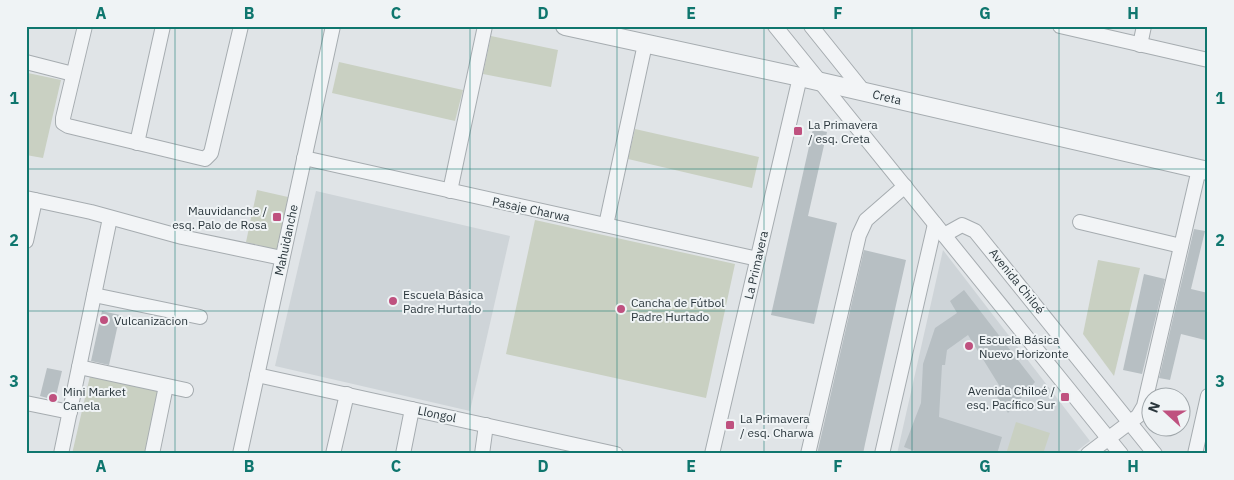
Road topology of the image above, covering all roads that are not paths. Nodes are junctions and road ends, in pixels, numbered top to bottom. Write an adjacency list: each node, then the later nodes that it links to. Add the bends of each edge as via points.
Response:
1 (85, 26): 16 (street)
2 (163, 26): 20 (street)
3 (241, 26): 20 (street, via 208,158)
4 (333, 26): 21 (street, Mahuidanche)
5 (485, 26): 24 (street)
6 (565, 26): 12 (street, Creta)
7 (775, 26): 18 (street)
8 (811, 26): 19 (street)
9 (1060, 26): 11 (street)
10 (1144, 26): 13 (street)
11 (1078, 28): 13 (street)
12 (645, 44): 17 (street, Creta); 28 (street)
13 (1140, 45): 14 (street)
14 (1208, 60)
15 (26, 62): 16 (street)
16 (74, 74): 20 (street, via 63,123)
17 (800, 77): 18 (street, Creta); 33 (street, La Primavera)
18 (820, 82): 19 (street, Creta); 23 (street)
19 (864, 92): 22 (street, Creta)
20 (137, 143)
21 (304, 158): 24 (street, Pasaje Charwa); 32 (street, Mahuidanche)
22 (1203, 170): 31 (street)
23 (904, 186): 29 (street); 57 (street, via 870,216 859,235)
24 (450, 191): 28 (street, Pasaje Charwa)
25 (31, 199): 26 (street); 30 (street)
26 (110, 218): 32 (street); 34 (street)
27 (1080, 222): 31 (street)
28 (606, 225): 33 (street, Pasaje Charwa)
29 (940, 229): 45 (street, Avenida Chiloé, via 962,225 975,230); 47 (street); 58 (street)
30 (26, 241)
31 (1182, 246): 45 (street, via 1146,401 1142,411)
32 (282, 258): 37 (street, Mahuidanche)
33 (758, 258): 56 (street, La Primavera)
34 (94, 296): 35 (street); 36 (street)
35 (200, 317)
36 (79, 367): 38 (street); 44 (street)
37 (257, 374): 40 (street, Llongol); 49 (street, Mahuidanche)
38 (166, 386): 39 (street); 51 (street)
39 (186, 390)
40 (347, 394): 43 (street, Llongol); 52 (street)
41 (1208, 396): 62 (street)
42 (26, 403): 44 (street)
43 (412, 409): 46 (street, Llongol); 53 (street)
44 (70, 412): 50 (street)
45 (1130, 422): 47 (street); 61 (street, Avenida Chiloé)
46 (486, 425): 48 (street, Llongol); 54 (street)
47 (1108, 438): 59 (street); 60 (street)
48 (572, 449): 55 (street, Llongol)
49 (242, 453)
50 (61, 454)
51 (152, 454)
52 (333, 454)
53 (403, 454)
54 (482, 454)
55 (616, 454)
56 (712, 454)
57 (808, 454)
58 (882, 454)
59 (1088, 454)
60 (1121, 454)
61 (1155, 454)
62 (1195, 454)

